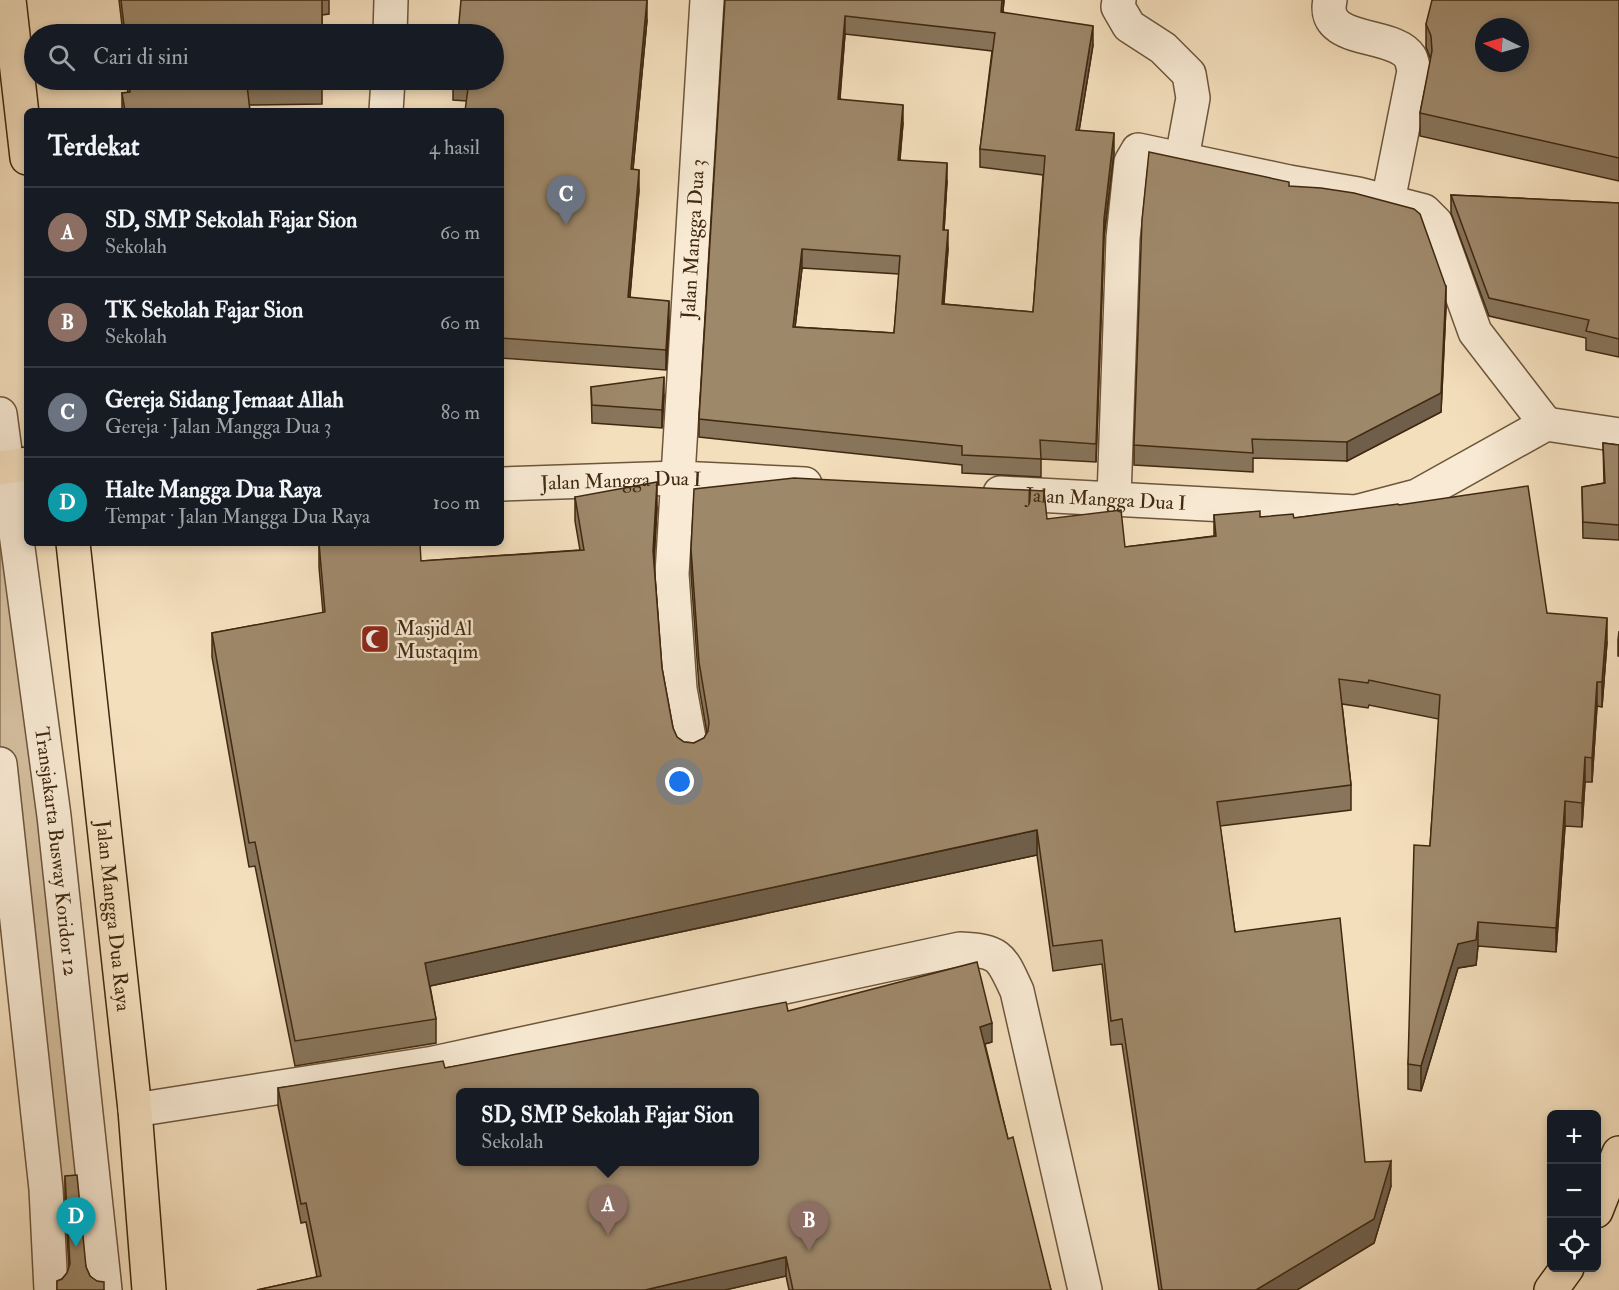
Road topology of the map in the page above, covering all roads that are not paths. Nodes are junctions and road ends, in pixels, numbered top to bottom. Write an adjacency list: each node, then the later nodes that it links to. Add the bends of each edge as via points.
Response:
1 (9, 0): 9 (main road)
2 (392, 0): 6 (street)
3 (707, 0): 16 (street, Jalan Mangga Dua 3)
4 (1119, 0): 10 (street, via 1118,7 1129,26 1163,48 1189,74 1193,98)
5 (1329, 0): 11 (street, via 1334,22 1348,32 1400,48 1410,57 1414,70)
6 (391, 24)
7 (387, 90): 8 (street)
8 (386, 108)
9 (24, 132)
10 (1182, 158): 11 (street); 20 (street, via 1138,150 1131,162 1123,238)
11 (1388, 201): 13 (street, via 1424,211 1436,223 1474,332)
12 (0, 414): 15 (street, Transjakarta Busway Koridor 12)
13 (1546, 424): 14 (street); 20 (street, Jalan Mangga Dua I, via 1417,496 1356,512)
14 (1619, 435)
15 (11, 467): 29 (street, Transjakarta Busway Koridor 12, via 54,816)
16 (678, 478): 17 (street, Jalan Mangga Dua I); 18 (street, Jalan Mangga Dua I); 22 (street, Jalan Mangga Dua 3, via 672,574 680,689)
17 (504, 484)
18 (831, 485)
19 (972, 492): 20 (street, Jalan Mangga Dua I)
20 (1114, 498)
21 (77, 546): 24 (main road, Jalan Mangga Dua Raya)
22 (691, 749)
23 (0, 764): 28 (street, via 46,1189)
24 (135, 1110): 30 (main road, Jalan Mangga Dua Raya); 31 (street, via 434,1063 960,949 986,950 1004,962 1017,991)
25 (1619, 1153): 26 (main road)
26 (1601, 1198)
27 (1564, 1272): 32 (main road)
28 (51, 1290)
29 (105, 1290)
30 (149, 1290)
31 (1085, 1290)
32 (1551, 1290)

